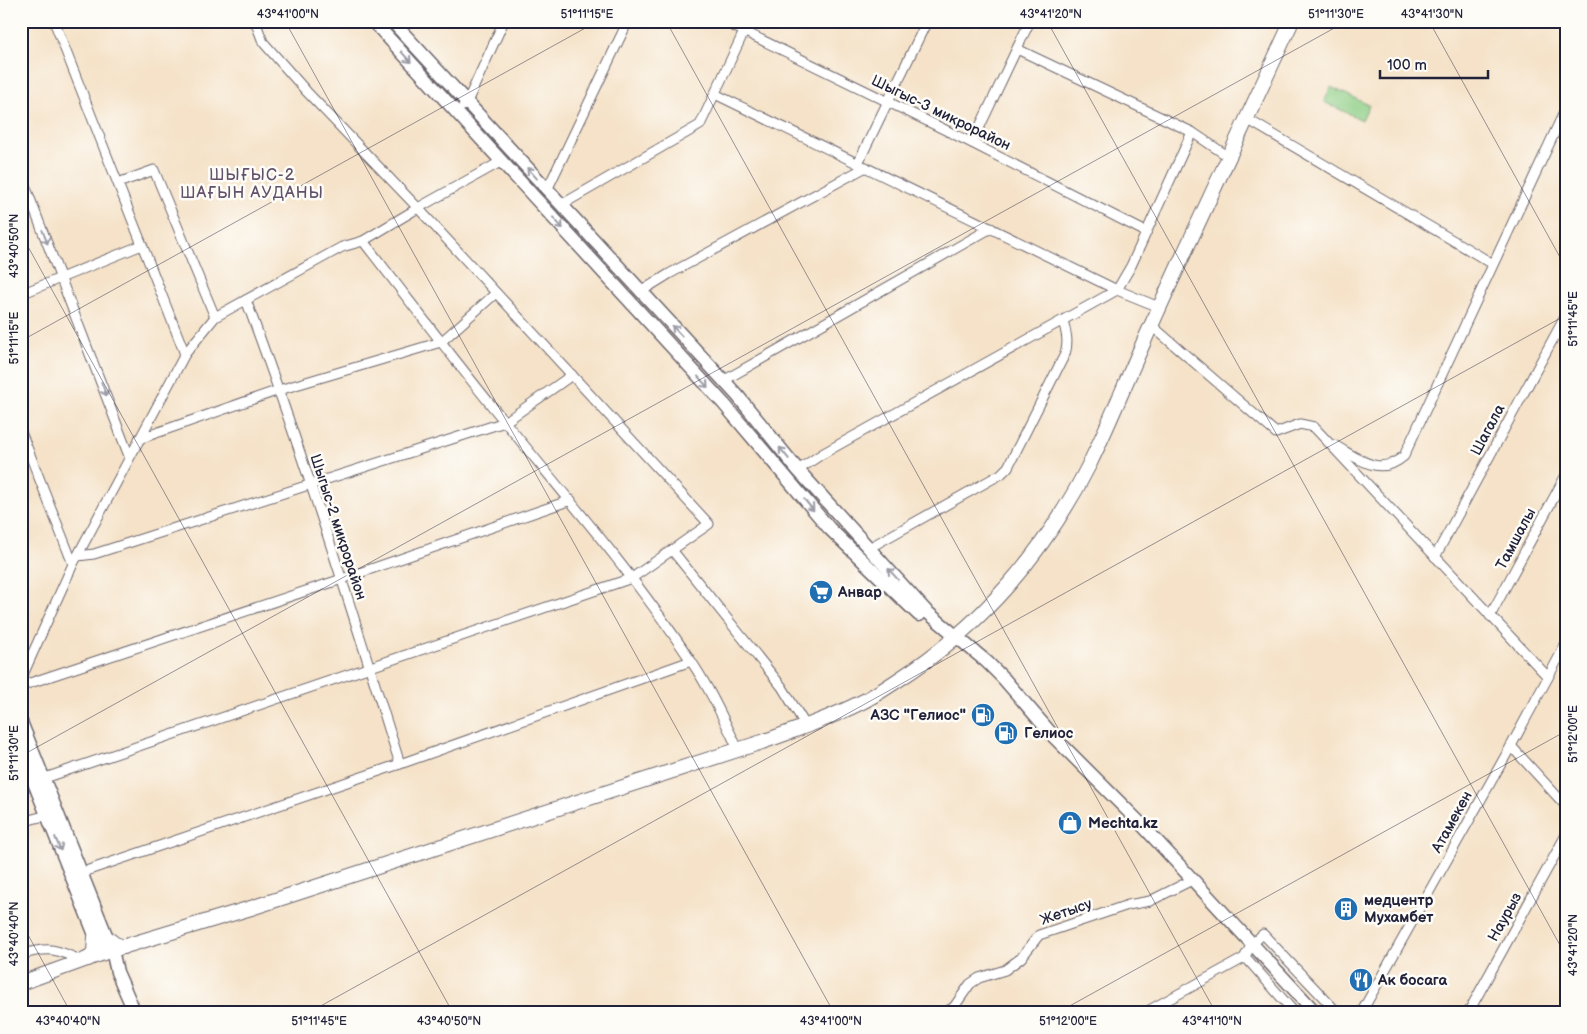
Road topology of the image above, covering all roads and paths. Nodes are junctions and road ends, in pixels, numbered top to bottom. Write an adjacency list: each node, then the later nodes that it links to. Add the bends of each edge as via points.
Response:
1 (54, 21): 26 (street)
2 (255, 21): 29 (street, via 269,49)
3 (373, 21): 18 (main road, one-way to 18)
4 (392, 21): 15 (main road)
5 (504, 21): 15 (street)
6 (628, 21): 27 (street)
7 (723, 21): 12 (street, Шыгыс-3 микрорайон)
8 (750, 21): 12 (street)
9 (927, 21): 16 (street)
10 (1030, 21): 13 (street)
11 (1292, 21): 19 (main road)
12 (744, 32): 14 (street); 16 (street, Шыгыс-3 микрорайон)
13 (1017, 49): 20 (street); 21 (street)
14 (715, 94): 24 (street); 28 (street, via 700,125)
15 (468, 102): 18 (street); 27 (main road, one-way to 15)
16 (888, 102): 21 (street, Шыгыс-3 микрорайон); 24 (street)
17 (1566, 108): 34 (street)
18 (457, 113): 23 (main road)
19 (1246, 120): 22 (main road); 34 (street)
20 (1192, 132): 22 (street); 31 (street)
21 (972, 143): 31 (street, Шыгыс-3 микрорайон)
22 (1229, 157): 41 (main road)
23 (502, 161): 29 (street); 52 (main road, one-way to 52)
24 (862, 165): 30 (street); 37 (street)
25 (21, 175): 35 (street, one-way to 35)
26 (118, 183): 33 (street); 43 (street, via 154,170)
27 (547, 190): 28 (main road)
28 (561, 204): 37 (main road)
29 (418, 208): 32 (street); 38 (street)
30 (991, 228): 36 (street); 49 (street)
31 (1146, 232): 36 (street)
32 (363, 241): 40 (street, via 342,247); 46 (street)
33 (142, 246): 35 (street); 47 (street)
34 (1493, 264): 56 (street, via 1404,456 1384,467 1372,465)
35 (61, 277): 39 (street); 57 (street, one-way to 57)
36 (1117, 290): 41 (street); 44 (street)
37 (640, 292): 49 (main road, one-way to 37)
38 (496, 293): 46 (street); 48 (street)
39 (21, 294)
40 (246, 300): 43 (street); 50 (street, Шыгыс-2 микрорайон)
41 (1159, 307): 45 (main road)
42 (1566, 315): 64 (street, Шагала)
43 (215, 317): 47 (street)
44 (1063, 320): 58 (street); 62 (street, via 1068,347 1066,354 1008,467 1001,474)
45 (1151, 325): 56 (street, via 1276,433 1293,425 1307,424); 69 (main road, via 1090,464 1062,513 1029,562)
46 (441, 342): 50 (street); 53 (street)
47 (185, 354): 55 (street)
48 (572, 375): 53 (street); 63 (street, via 709,524)
49 (723, 381): 51 (main road)
50 (279, 390): 55 (street); 60 (street, Шыгыс-2 микрорайон)
51 (737, 395): 52 (main road); 58 (main road, one-way to 51)
52 (724, 404): 69 (main road, one-way to 69, via 829,528)
53 (505, 422): 60 (street); 61 (street)
54 (21, 432): 65 (street)
55 (139, 438): 57 (street)
56 (1326, 440): 64 (street)
57 (130, 456): 65 (street)
58 (798, 470): 62 (main road)
59 (1566, 475): 68 (street, Тамшалы)
60 (309, 485): 65 (street); 67 (street, Шыгыс-2 микрорайон)
61 (571, 500): 66 (street); 67 (street)
62 (869, 548): 69 (main road, one-way to 62)
63 (672, 550): 66 (street); 77 (street, via 782,687)
64 (1435, 557): 68 (street)
65 (75, 560): 74 (street)
66 (632, 578): 71 (street); 72 (street)
67 (342, 579): 72 (street, Шыгыс-2 микрорайон); 75 (street)
68 (1490, 616): 73 (street)
69 (953, 640): 77 (main road, via 911,672 863,702); 88 (main road, via 987,662 1004,679 1055,738)
70 (1566, 644): 73 (street, Атамекен)
71 (691, 661): 80 (street); 81 (street)
72 (370, 668): 81 (street, Шыгыс-2 микрорайон); 82 (street)
73 (1548, 677): 78 (street, Атамекен)
74 (21, 679)
75 (21, 686)
76 (21, 722): 82 (main road)
77 (806, 726): 80 (main road)
78 (1511, 746): 83 (street); 102 (street, Атамекен)
79 (21, 750): 82 (main road)
80 (739, 751): 91 (main road)
81 (400, 764): 87 (street)
82 (39, 780): 84 (main road)
83 (1566, 806)
84 (52, 814): 85 (street); 87 (main road)
85 (21, 822)
86 (1566, 835): 103 (street, Наурыз)
87 (76, 874): 89 (main road)
88 (1192, 880): 90 (main road); 97 (street, Жетысу, via 1150,901 1128,905 1039,935 1021,958 1005,970 970,984 954,1007)
89 (101, 937): 91 (main road); 91 (main road, via 115,944); 94 (main road, via 94,952)
90 (1252, 944): 93 (street); 100 (main road); 101 (street, via 1264,934)
91 (113, 950): 94 (main road); 96 (main road, via 117,972)
92 (21, 955): 94 (street, via 40,949 62,951)
93 (1244, 958): 98 (street); 99 (street)
94 (85, 960): 95 (main road)
95 (21, 983)
96 (135, 1013)
97 (944, 1013)
98 (1144, 1013)
99 (1295, 1013)
100 (1316, 1013)
101 (1338, 1013)
102 (1361, 1013)
103 (1468, 1013)

